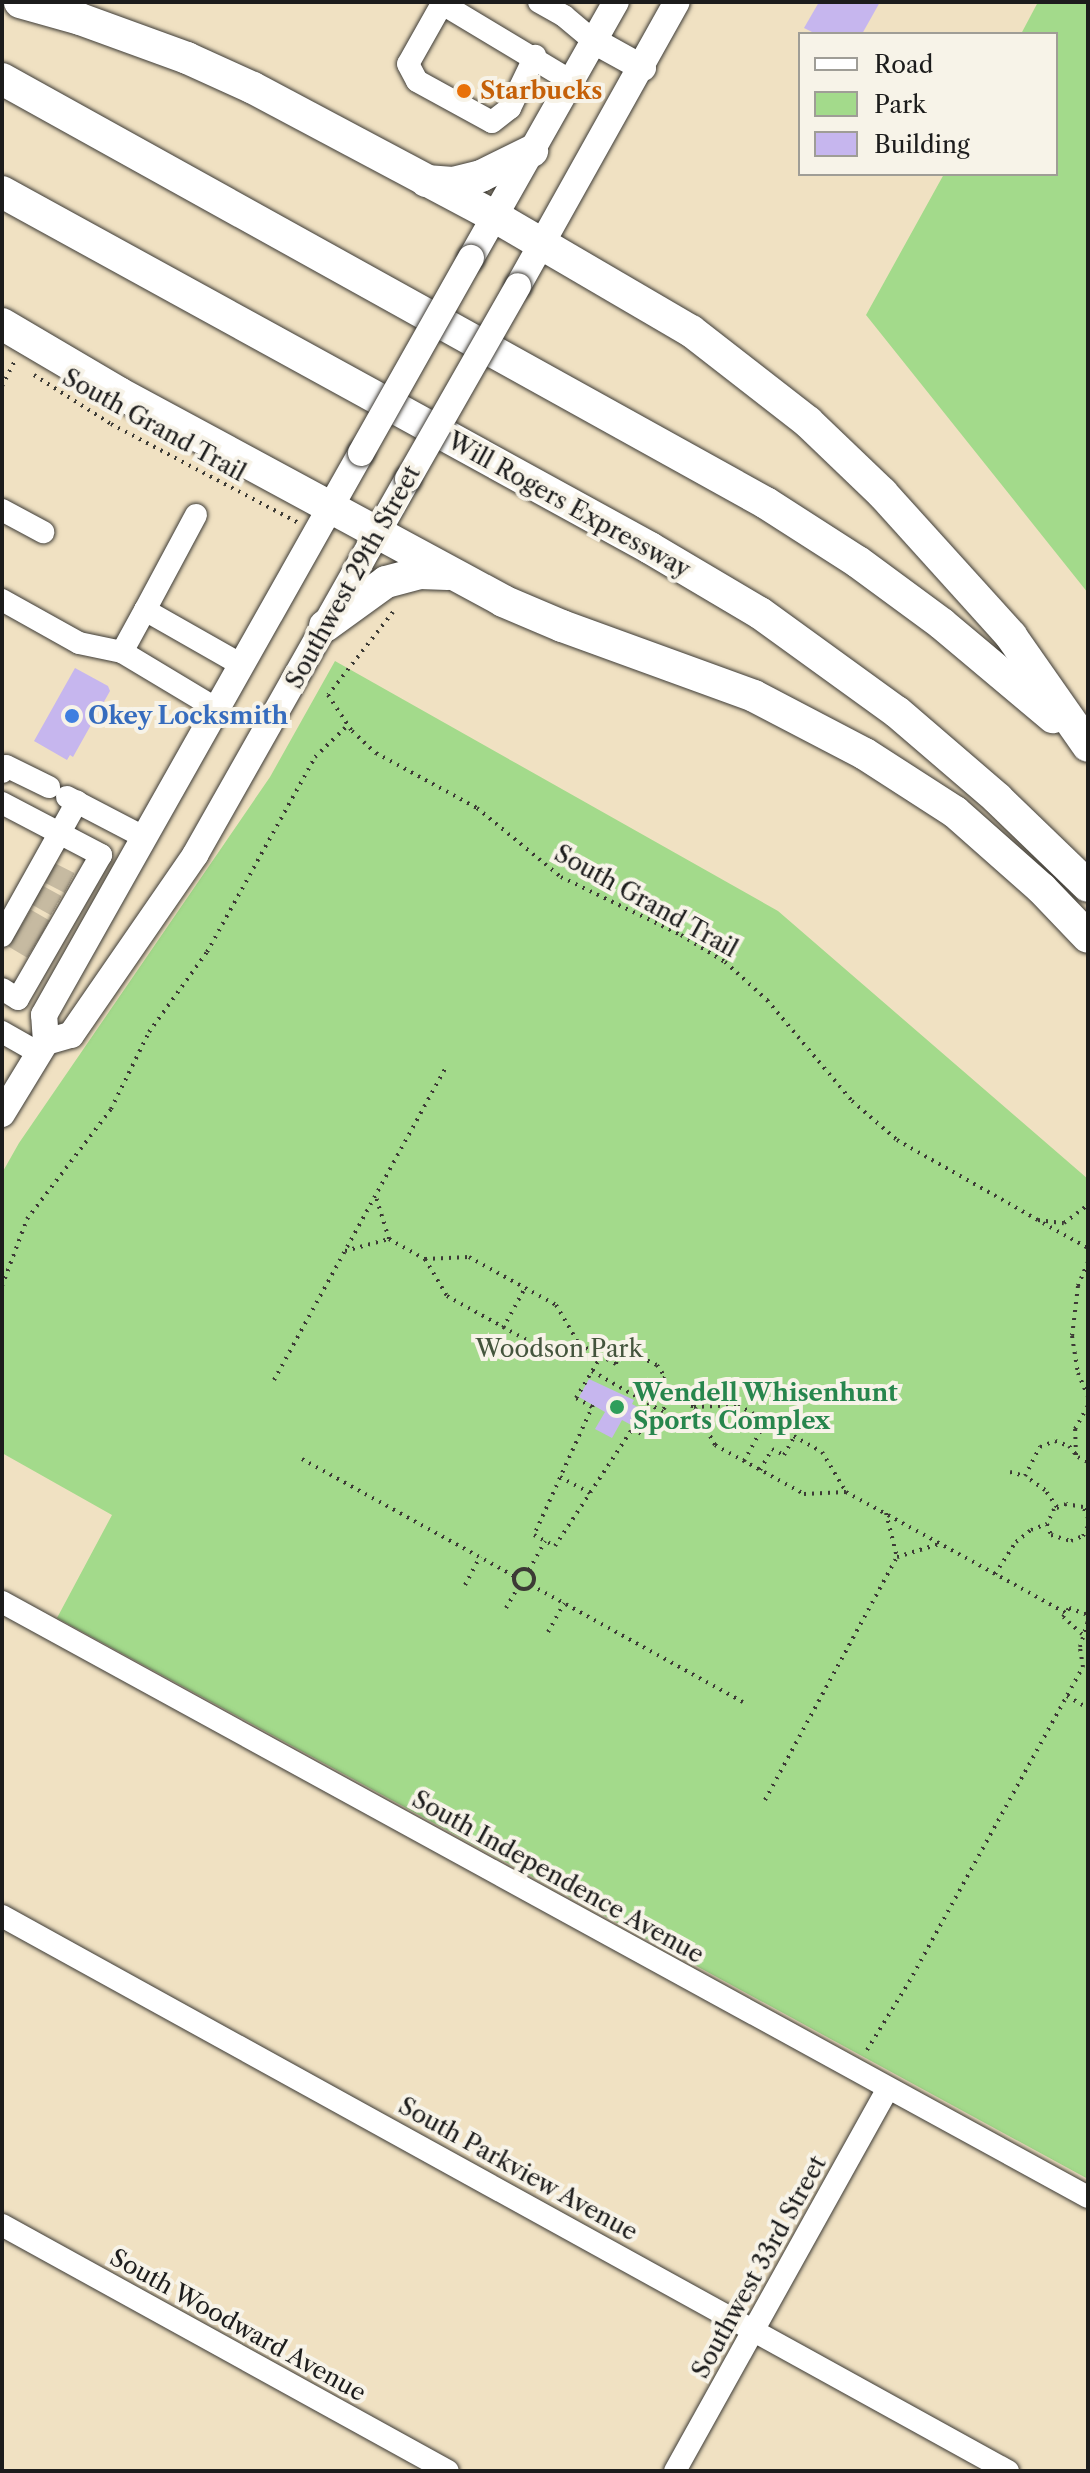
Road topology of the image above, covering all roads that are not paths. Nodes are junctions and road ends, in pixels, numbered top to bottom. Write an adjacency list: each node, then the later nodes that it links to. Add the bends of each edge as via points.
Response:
1 (20, 2): 12 (highway, via 187,58 328,126)
2 (442, 2): 7 (street); 7 (street, via 408,64 417,81 492,122 501,118)
3 (539, 2): 6 (street)
4 (616, 2): 6 (main road, Southwest 29th Street)
5 (677, 2): 8 (main road, Southwest 29th Street)
6 (594, 41): 8 (main road); 10 (main road, Southwest 29th Street)
7 (535, 56): 10 (street)
8 (643, 68): 15 (main road, Southwest 29th Street)
9 (2, 79): 29 (highway, via 766,503 942,624)
10 (571, 81): 11 (main road, Southwest 29th Street)
11 (532, 151): 12 (highway, via 481,176 453,183); 14 (main road, Southwest 29th Street)
12 (425, 181): 14 (highway)
13 (2, 192): 35 (highway, Will Rogers Expressway, via 760,613 897,712)
14 (494, 216): 15 (highway); 17 (main road, Southwest 29th Street, bridge)
15 (542, 244): 21 (main road, Southwest 29th Street, bridge); 29 (highway, via 691,331 808,422 882,493 1011,636)
16 (2, 324): 17 (highway)
17 (330, 508): 21 (highway); 27 (main road, Southwest 29th Street)
18 (2, 510): 20 (street)
19 (196, 515): 24 (street)
20 (43, 532)
21 (377, 535): 22 (highway); 25 (main road, Southwest 29th Street)
22 (451, 574): 25 (highway, via 420,573 386,582); 37 (highway, via 562,626 754,696 865,754 955,812)
23 (2, 600): 26 (street, via 79,643)
24 (145, 610): 26 (street); 27 (street)
25 (325, 626): 40 (main road, Southwest 29th Street, via 188,866 71,1035)
26 (122, 652): 28 (street)
27 (242, 665): 28 (main road, Southwest 29th Street)
28 (217, 709): 34 (main road, Southwest 29th Street)
29 (1088, 747)
30 (2, 772): 31 (street, via 6,766)
31 (64, 795): 33 (street); 34 (street)
32 (2, 803): 33 (street)
33 (59, 834): 36 (street); 38 (street, via 101,855 76,887 18,999)
34 (144, 837): 40 (main road, Southwest 29th Street, via 44,1015)
35 (1088, 886)
36 (12, 927)
37 (1088, 937)
38 (2, 989)
39 (2, 1032): 40 (street)
40 (42, 1047): 41 (main road, Southwest 29th Street)
41 (2, 1114)
42 (2, 1602): 44 (street, South Independence Avenue)
43 (2, 1916): 47 (street, South Parkview Avenue)
44 (888, 2088): 45 (street, South Independence Avenue); 47 (street, Southwest 33rd Street)
45 (1088, 2197)
46 (2, 2225): 48 (street, South Woodward Avenue)
47 (755, 2328): 49 (street, Southwest 33rd Street); 50 (street, South Parkview Avenue)
48 (448, 2471)
49 (675, 2471)
50 (1008, 2471)

